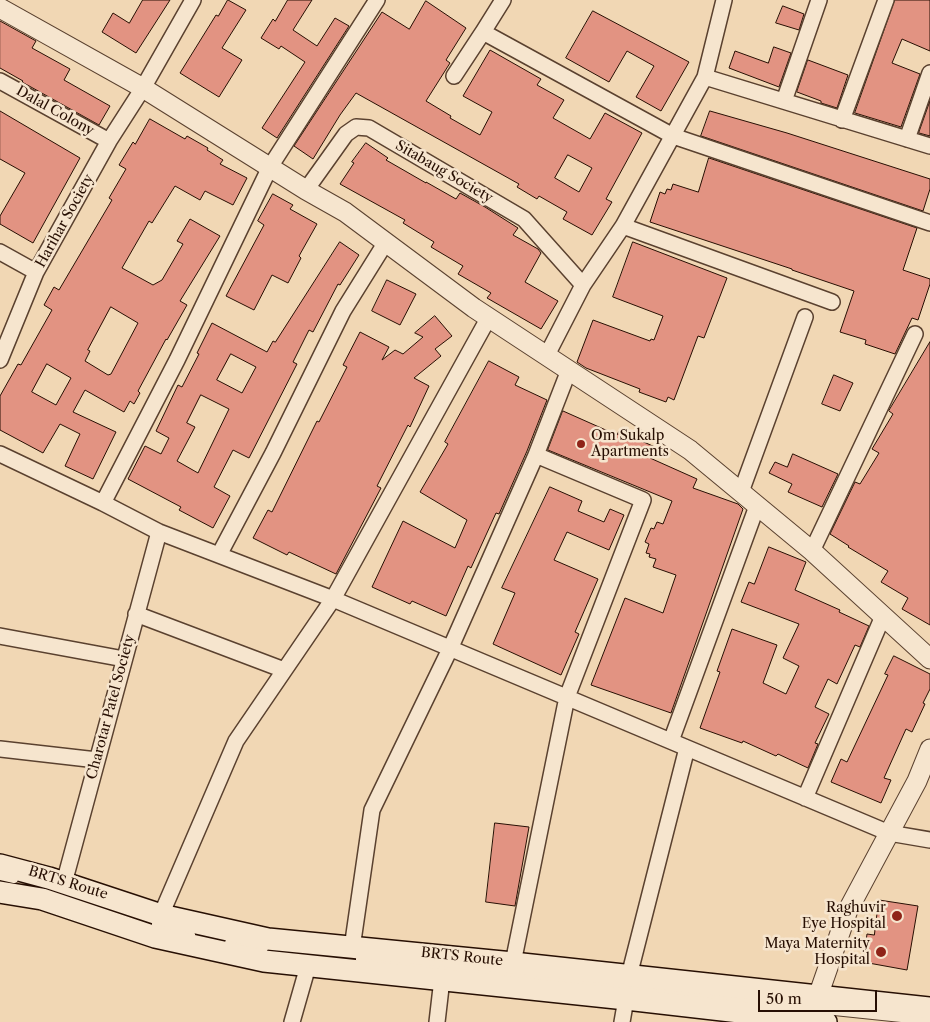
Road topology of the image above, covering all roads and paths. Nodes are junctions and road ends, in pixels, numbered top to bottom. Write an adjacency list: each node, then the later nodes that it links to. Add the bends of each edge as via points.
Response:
1 (193, 0): 13 (street, Harihar Society)
2 (503, 0): 8 (street)
3 (724, 0): 11 (street)
4 (819, 0): 14 (street)
5 (886, 0): 15 (street)
6 (373, 1): 20 (street)
7 (0, 8): 13 (street)
8 (483, 32): 10 (street); 16 (street)
9 (930, 73): 17 (street)
10 (454, 76)
11 (705, 77): 14 (street); 16 (street)
12 (0, 81): 18 (street, Dalal Colony)
13 (143, 88): 18 (street, Harihar Society); 20 (street)
14 (784, 101): 15 (street)
15 (842, 120): 17 (street)
16 (673, 136): 22 (street); 23 (street)
17 (906, 139): 19 (street)
18 (109, 141): 26 (street, Harihar Society)
19 (930, 146)
20 (270, 166): 21 (street); 38 (street)
21 (306, 190): 24 (street, via 345,212); 27 (street, Sitabaug Society, via 346,134 356,127 369,128 524,218)
22 (930, 223)
23 (623, 226): 27 (street); 28 (street)
24 (386, 242): 29 (street); 43 (street, via 343,311)
25 (0, 252): 26 (street)
26 (36, 272): 33 (street, Harihar Society)
27 (583, 285): 32 (street)
28 (832, 302)
29 (489, 317): 32 (street); 44 (street)
30 (804, 317): 37 (street)
31 (915, 334): 42 (street)
32 (547, 355): 34 (street)
33 (0, 360)
34 (569, 370): 36 (street); 37 (street, via 690,450)
35 (0, 454): 38 (street)
36 (536, 455): 48 (street); 52 (street, via 643,500)
37 (740, 492): 39 (street)
38 (108, 505): 40 (street); 41 (street)
39 (757, 506): 42 (street); 53 (street)
40 (158, 532): 41 (street); 45 (street, Charotar Patel Society)
41 (187, 543): 43 (street)
42 (812, 552): 46 (street)
43 (219, 555): 44 (street)
44 (333, 599): 48 (street); 51 (street)
45 (136, 614): 49 (street, Charotar Patel Society); 51 (street)
46 (883, 616): 50 (street); 58 (street)
47 (0, 636): 49 (street)
48 (450, 648): 52 (street); 70 (street, via 372,810)
49 (124, 659): 57 (street, Charotar Patel Society)
50 (930, 659)
51 (284, 670): 66 (street, via 236,741)
52 (567, 698): 53 (street); 71 (street)
53 (671, 741): 54 (street)
54 (687, 748): 58 (street); 73 (street)
55 (0, 749): 57 (street)
56 (930, 750): 59 (street)
57 (97, 760): 64 (street, Charotar Patel Society)
58 (805, 798): 59 (street)
59 (889, 833): 60 (street); 77 (street, via 848,910)
60 (930, 840)
61 (0, 866): 64 (main road)
62 (0, 876): 63 (lane, BRTS Route)
63 (24, 882)
64 (64, 883): 66 (main road)
65 (0, 892): 72 (main road, via 42,899 155,937 264,961)
66 (154, 918): 67 (lane); 70 (main road)
67 (196, 936)
68 (223, 942): 69 (lane)
69 (269, 949)
70 (350, 953): 71 (main road); 77 (lane, BRTS Route, via 684,992)
71 (513, 963): 73 (main road)
72 (308, 966): 74 (main road); 79 (street)
73 (629, 976): 77 (main road)
74 (442, 979): 75 (main road); 80 (street)
75 (626, 999): 77 (main road); 81 (street)
76 (930, 1008): 77 (main road)
77 (816, 1014): 78 (lane, BRTS Route)
78 (930, 1021)
79 (292, 1022)
80 (437, 1022)
81 (622, 1022)

